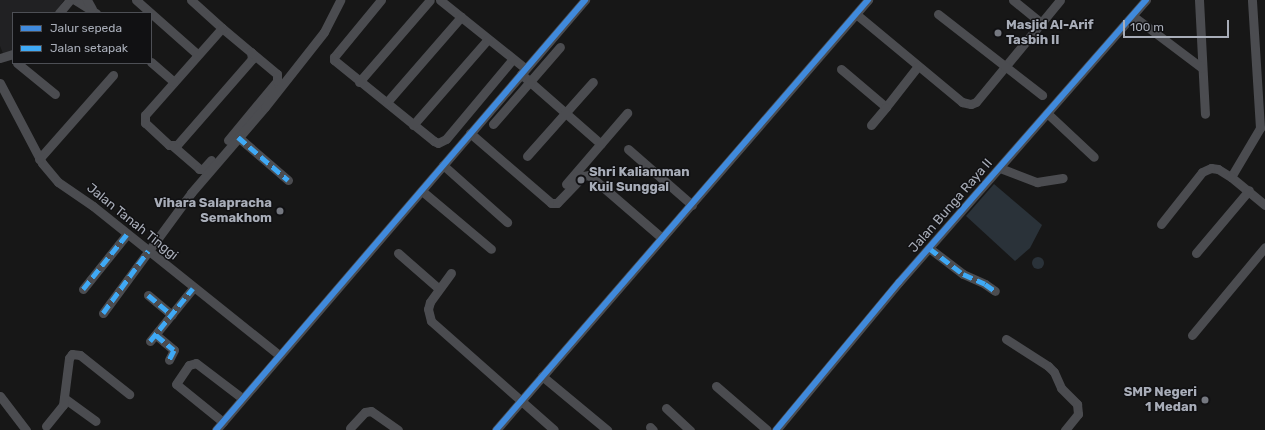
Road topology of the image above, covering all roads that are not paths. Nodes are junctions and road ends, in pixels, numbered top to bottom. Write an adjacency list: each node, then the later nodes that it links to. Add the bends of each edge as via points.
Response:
1 (70, 0): 18 (street)
2 (75, 0): 17 (street)
3 (87, 0): 17 (street)
4 (136, 0): 19 (street)
5 (191, 0): 26 (street)
6 (340, 0): 57 (street, via 324,32)
7 (381, 0): 42 (street, via 334,57 336,64)
8 (430, 0): 42 (street)
9 (440, 0): 24 (street)
10 (585, 0): 38 (street)
11 (868, 0): 21 (street)
12 (1014, 0): 25 (street)
13 (1060, 0): 25 (street)
14 (1146, 0): 23 (street, Jalan Bunga Raya II)
15 (1199, 0): 36 (street)
16 (1252, 0): 66 (street, via 1260,128)
17 (94, 11)
18 (60, 12)
19 (150, 12)
20 (152, 14): 30 (street)
21 (856, 14): 35 (street); 73 (street)
22 (938, 14): 34 (street)
23 (1133, 16): 36 (street); 51 (street, Jalan Bunga Raya II)
24 (461, 17): 27 (street); 47 (street)
25 (1041, 23): 34 (street)
26 (222, 28): 29 (street); 30 (street)
27 (488, 39): 31 (street); 54 (street)
28 (560, 47): 40 (street)
29 (252, 52): 59 (street, via 252,59 177,145); 59 (street, via 277,74 277,80 203,169 196,168)
30 (197, 54): 41 (street)
31 (513, 59): 38 (street); 54 (street, via 442,142 434,141)
32 (152, 63): 41 (street)
33 (18, 64): 45 (street)
34 (1005, 65): 35 (street, via 976,102 967,104); 46 (street)
35 (918, 66): 48 (street)
36 (1202, 68): 52 (street)
37 (841, 69): 48 (street)
38 (523, 71): 40 (street); 56 (street)
39 (113, 75): 63 (street)
40 (530, 81): 49 (street); 53 (street)
41 (174, 82): 59 (street, via 144,120 145,124)
42 (359, 82): 47 (street)
43 (593, 82): 49 (street)
44 (0, 83): 63 (street, Jalan Tanah Tinggi)
45 (55, 94)
46 (1042, 95)
47 (387, 102): 54 (street)
48 (886, 107): 55 (street)
49 (565, 112): 58 (street); 61 (street)
50 (627, 113): 58 (street)
51 (1047, 113): 62 (street); 65 (street, Jalan Bunga Raya II)
52 (1205, 114)
53 (493, 124)
54 (413, 125)
55 (871, 125)
56 (470, 133): 64 (street); 77 (street, via 551,203 557,203 583,176 589,175)
57 (238, 137): 68 (street); 81 (street, via 191,193)
58 (601, 144): 69 (street)
59 (173, 146)
60 (628, 149): 73 (street)
61 (527, 156)
62 (1094, 157)
63 (39, 159): 76 (street, Jalan Tanah Tinggi, via 58,182)
64 (443, 165): 71 (street); 74 (street)
65 (1000, 168): 67 (street, via 1037,182); 79 (street, Jalan Bunga Raya II)
66 (1231, 177): 70 (street); 75 (street, via 1218,169 1202,172)
67 (1063, 178)
68 (288, 180)
69 (566, 184)
70 (1249, 190): 72 (street); 83 (street)
71 (422, 191): 80 (street); 94 (street)
72 (1265, 204)
73 (692, 205): 77 (street)
74 (507, 222)
75 (1161, 224)
76 (127, 234): 81 (street, Jalan Tanah Tinggi); 87 (street)
77 (662, 238): 96 (street)
78 (1265, 247): 92 (street)
79 (929, 248): 88 (street, via 963,274); 115 (street, Jalan Bunga Raya II)
80 (491, 250)
81 (148, 251): 85 (street, Jalan Tanah Tinggi); 90 (street)
82 (398, 253): 86 (street)
83 (1196, 253)
84 (450, 273): 86 (street)
85 (193, 288): 91 (street); 94 (street, Jalan Tanah Tinggi)
86 (438, 288): 102 (street, via 428,310 431,321)
87 (83, 289)
88 (994, 291)
89 (148, 295): 91 (street)
90 (103, 313)
91 (172, 315): 95 (street, via 153,338 174,350)
92 (1192, 335)
93 (1006, 339): 116 (street, via 1048,366 1054,372 1061,388 1077,404 1078,414)
94 (279, 355): 101 (street)
95 (168, 360)
96 (542, 376): 102 (street); 112 (street)
97 (716, 386): 114 (street)
98 (129, 394): 100 (street, via 76,354 68,358)
99 (0, 396): 109 (street)
100 (64, 398): 104 (street); 107 (street, via 58,413)
101 (242, 398): 105 (street); 105 (street, via 196,363 189,365 176,384)
102 (520, 401): 108 (street); 111 (street)
103 (666, 408): 113 (street)
104 (96, 421)
105 (221, 427)
106 (350, 428): 110 (street, via 365,412 371,411)
107 (45, 429)
108 (498, 429)
109 (26, 430)
110 (398, 430)
111 (554, 430)
112 (607, 430)
113 (690, 430)
114 (767, 430)
115 (776, 430)
116 (1065, 430)

